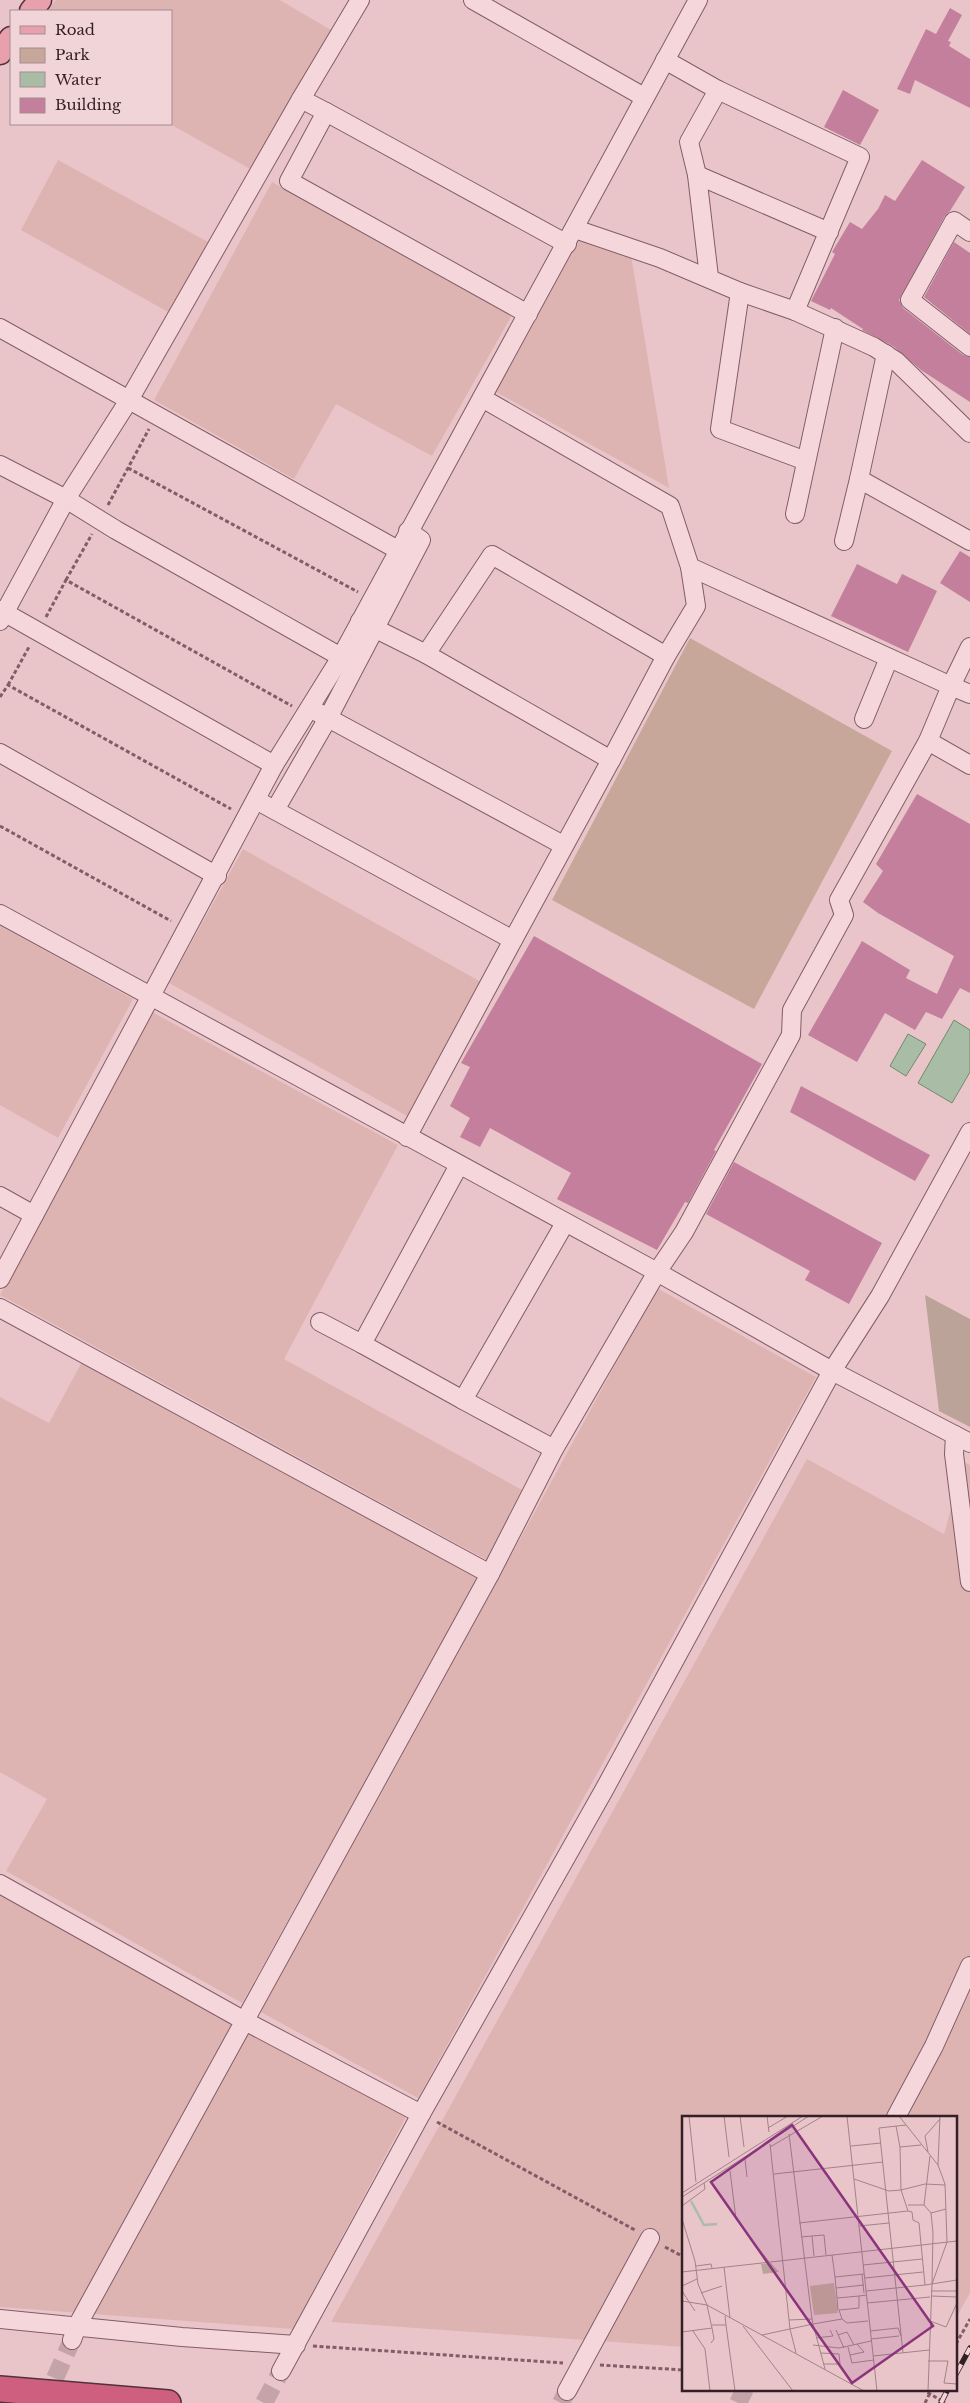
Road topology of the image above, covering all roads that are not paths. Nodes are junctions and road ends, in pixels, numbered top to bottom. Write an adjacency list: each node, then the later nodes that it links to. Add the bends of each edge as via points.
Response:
1 (40, 0): 5 (main road)
2 (360, 0): 11 (street)
3 (473, 0): 10 (street)
4 (698, 0): 8 (street)
5 (32, 10)
6 (10, 39): 7 (main road)
7 (0, 53)
8 (665, 60): 9 (street); 10 (street)
9 (718, 90): 13 (street, via 690,142); 14 (street, via 860,157)
10 (644, 98): 16 (street)
11 (301, 99): 12 (street); 26 (street)
12 (326, 112): 16 (street); 20 (street, via 289,181)
13 (697, 175): 14 (street); 17 (street)
14 (829, 232): 19 (street)
15 (970, 232): 23 (street, via 954,221 910,300)
16 (571, 237): 17 (street, via 660,258); 20 (street)
17 (709, 277): 18 (street)
18 (740, 292): 19 (street); 28 (street, via 720,430)
19 (795, 311): 22 (street)
20 (528, 314): 25 (street)
21 (0, 328): 26 (street)
22 (835, 328): 24 (street); 28 (street)
23 (970, 347)
24 (886, 354): 27 (street); 30 (street)
25 (482, 398): 33 (street); 37 (street, via 670,506)
26 (129, 400): 31 (street); 36 (street)
27 (970, 433)
28 (806, 461): 32 (street)
29 (0, 465): 31 (street)
30 (860, 479): 34 (street); 35 (street)
31 (66, 498): 38 (street); 43 (street)
32 (795, 514)
33 (408, 531): 36 (street); 39 (street, via 421,540)
34 (844, 540)
35 (970, 541)
36 (398, 550): 39 (street, via 372,600)
37 (690, 567): 42 (street, via 696,606); 44 (street)
38 (2, 615): 53 (street, via 38,631)
39 (368, 625): 41 (street); 43 (street); 48 (street)
40 (970, 647): 45 (street)
41 (426, 654): 42 (street, via 492,556); 52 (street)
42 (666, 656): 52 (street)
43 (341, 657): 47 (street)
44 (890, 658): 45 (street); 49 (street)
45 (951, 686): 46 (street); 50 (street)
46 (970, 694)
47 (308, 711): 48 (street); 53 (street)
48 (328, 718): 56 (street); 57 (street)
49 (864, 719)
50 (928, 741): 54 (street); 68 (street, via 839,900 844,915 792,1010 791,1035 684,1232)
51 (0, 753): 58 (street)
52 (611, 760): 57 (street)
53 (274, 765): 55 (street)
54 (970, 765)
55 (256, 800): 56 (street); 58 (street)
56 (275, 810): 60 (street)
57 (563, 845): 60 (street)
58 (217, 876): 61 (street)
59 (0, 914): 61 (street)
60 (513, 940): 63 (street)
61 (150, 996): 63 (street); 66 (street)
62 (970, 1132): 73 (street, via 880,1296)
63 (406, 1137): 64 (street)
64 (459, 1165): 67 (street); 72 (street)
65 (0, 1196): 66 (street)
66 (34, 1214): 69 (street)
67 (564, 1224): 68 (street); 74 (street)
68 (657, 1272): 73 (street); 76 (street)
69 (0, 1279)
70 (0, 1308): 77 (street)
71 (320, 1322): 72 (street)
72 (362, 1344): 74 (street)
73 (832, 1371): 75 (street); 82 (street, via 599,1798)
74 (464, 1400): 76 (street)
75 (962, 1439): 78 (street, via 954,1454)
76 (554, 1449): 77 (street)
77 (490, 1574): 81 (street)
78 (970, 1582)
79 (0, 1884): 81 (street)
80 (970, 1966): 83 (street, via 934,2046)
81 (243, 2020): 82 (street); 86 (street)
82 (421, 2114): 87 (street)
83 (897, 2116)
84 (650, 2238): 90 (street)
85 (0, 2319): 86 (street)
86 (75, 2333): 87 (street)
87 (296, 2345): 88 (street)
88 (281, 2371)
89 (0, 2389): 91 (highway)
90 (567, 2391)
91 (168, 2403)

